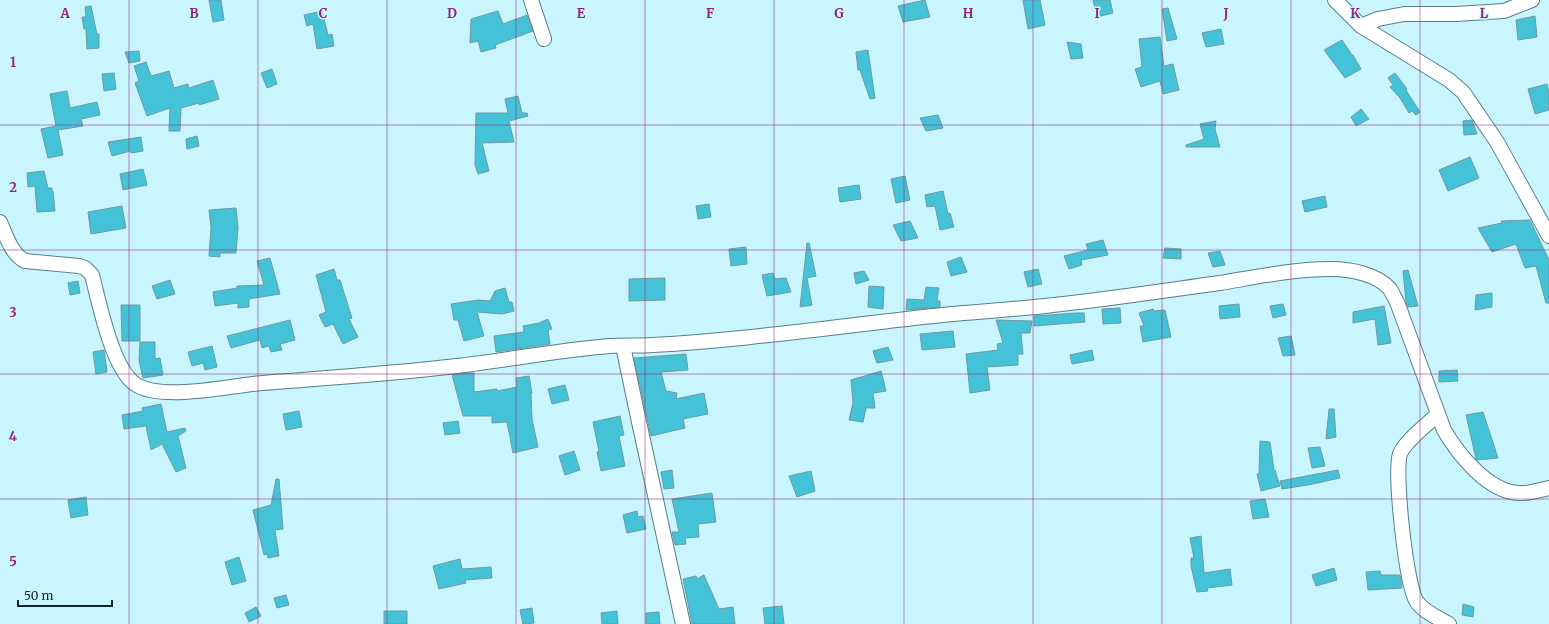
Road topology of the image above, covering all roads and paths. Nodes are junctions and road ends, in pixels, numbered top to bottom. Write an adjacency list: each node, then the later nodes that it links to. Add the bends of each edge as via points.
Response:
1 (531, 0): 5 (street)
2 (1334, 0): 4 (street)
3 (1532, 0): 4 (street, via 1504,11 1404,14 1383,17)
4 (1361, 26): 7 (street, via 1449,80 1463,92 1497,142)
5 (544, 39)
6 (0, 222): 8 (street, via 16,255 21,259 79,266 92,274 107,334 122,370 134,384 149,390 182,392 457,366)
7 (1549, 236)
8 (623, 346): 9 (street, via 775,334 1051,306 1263,276 1333,269 1368,276 1383,283 1390,290 1397,302); 11 (street)
9 (1438, 414): 10 (street, via 1454,448 1482,476 1498,487 1508,492 1519,493); 12 (street, via 1400,454 1398,478 1404,551 1411,591 1417,602 1427,611)
10 (1549, 488)
11 (683, 624)
12 (1449, 624)

